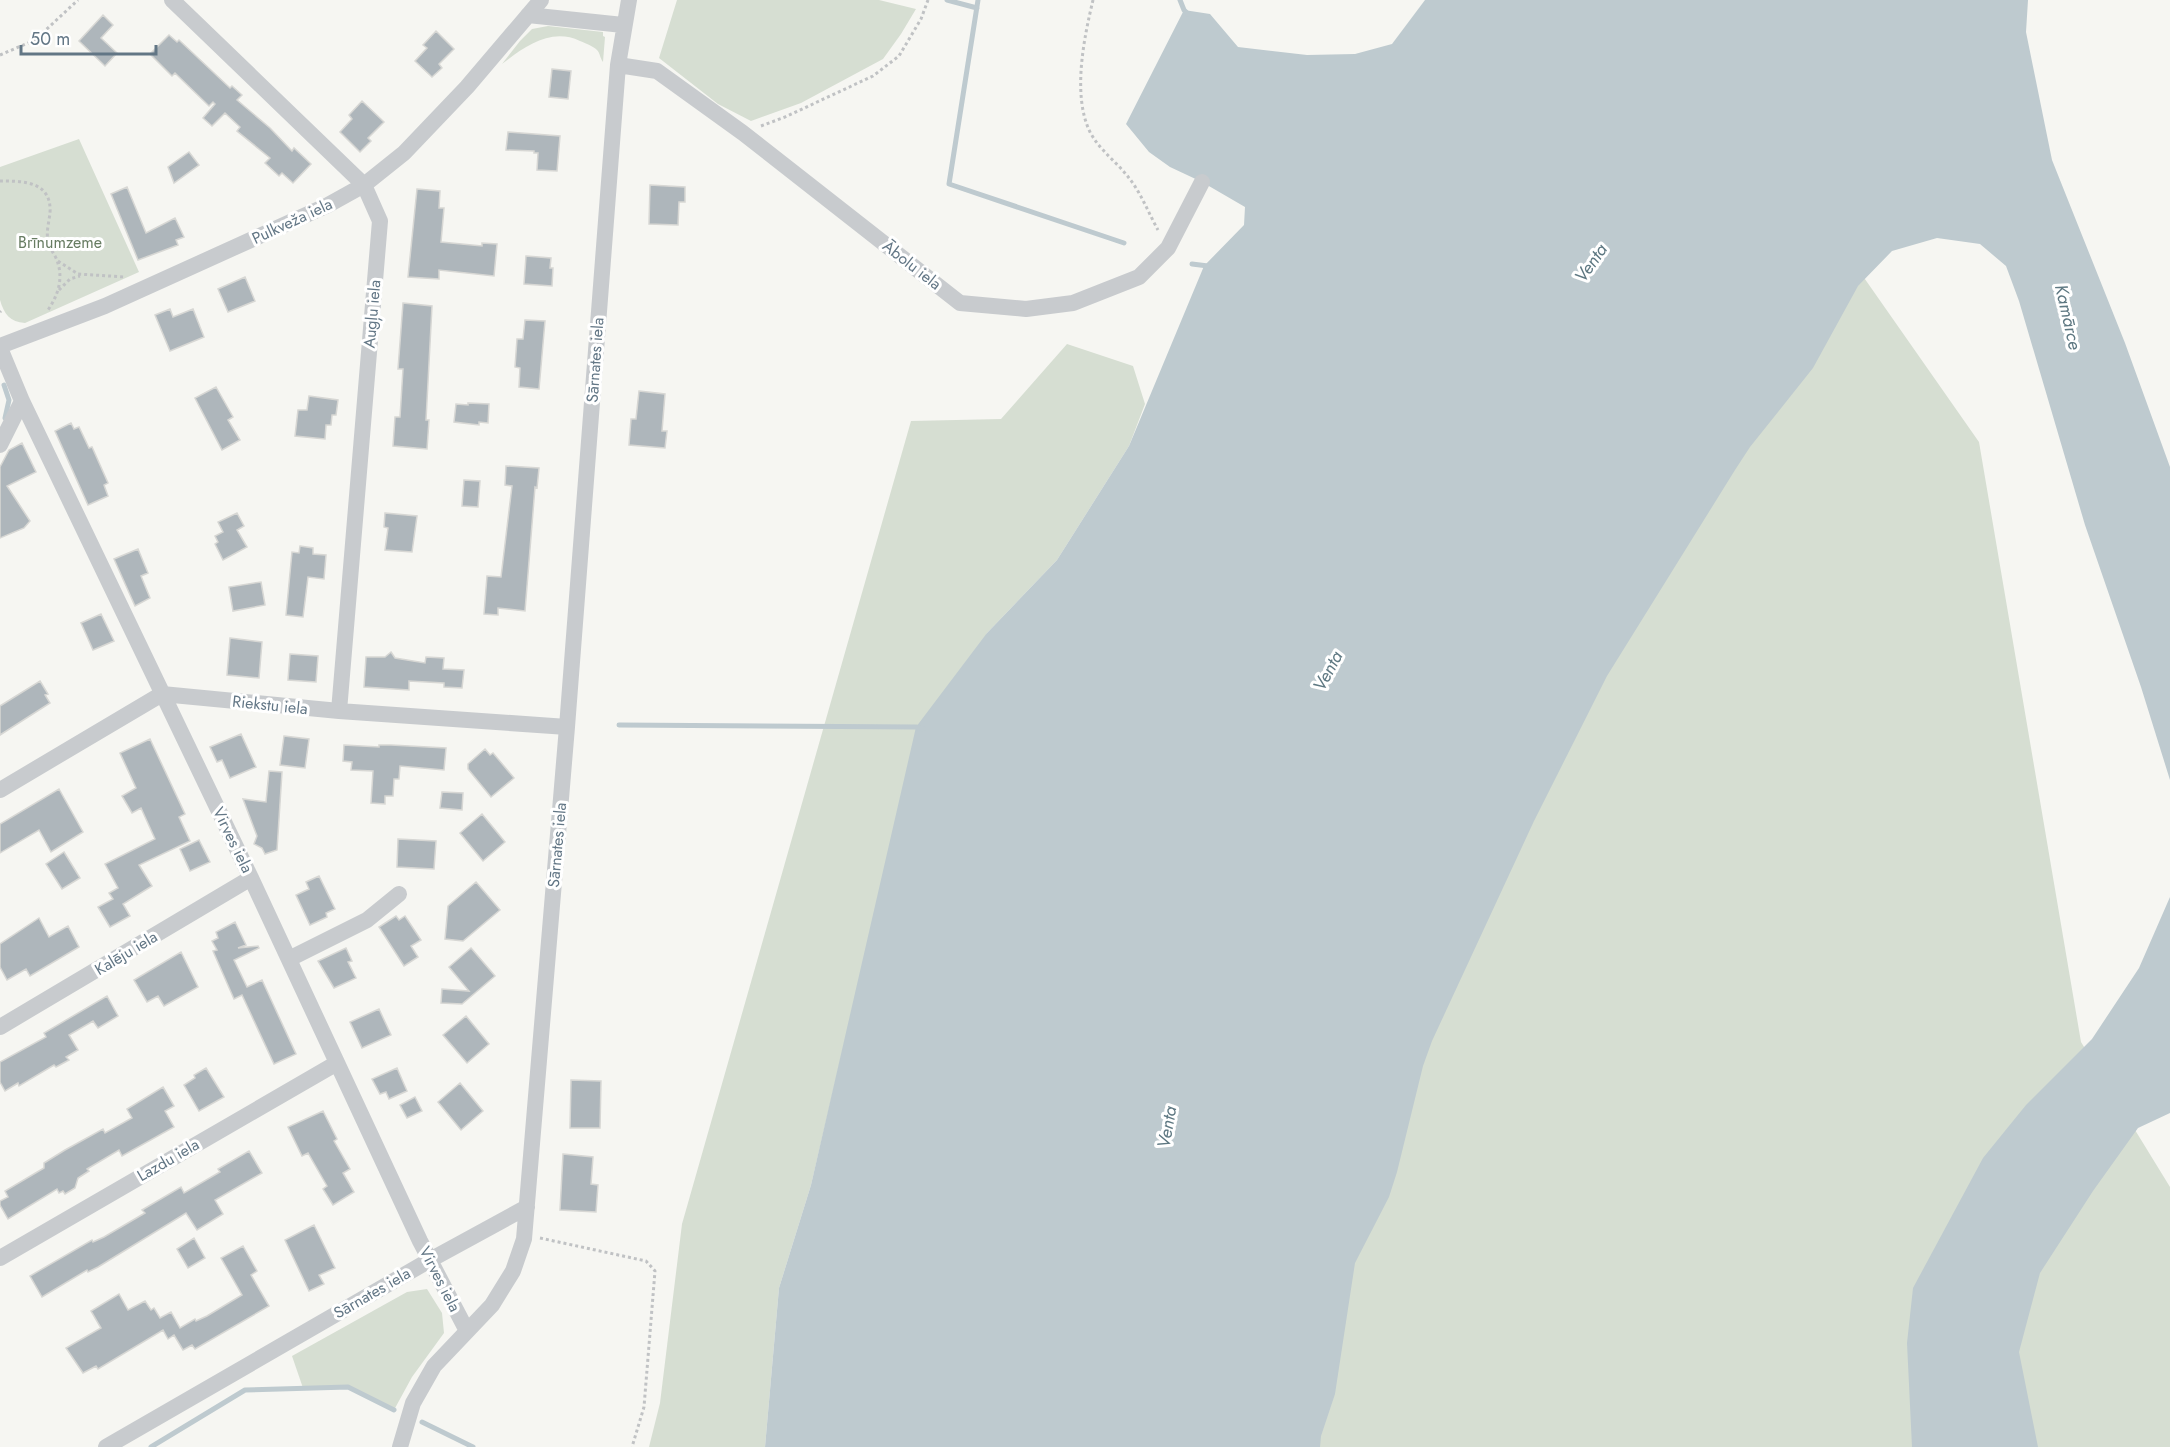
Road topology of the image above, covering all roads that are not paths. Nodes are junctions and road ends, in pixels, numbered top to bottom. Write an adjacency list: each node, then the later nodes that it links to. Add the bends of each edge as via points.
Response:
1 (172, 0): 8 (street, Augļu iela)
2 (541, 0): 4 (street, Pulkveža iela)
3 (628, 0): 5 (street, Sārnates iela)
4 (528, 15): 5 (street); 8 (street, Pulkveža iela, via 404,153)
5 (623, 25): 6 (street, Sārnates iela)
6 (618, 65): 7 (street, Ābolu iela, via 657,71 960,303 1026,309 1073,303 1138,277 1168,248); 14 (street, Sārnates iela)
7 (1202, 182)
8 (364, 185): 9 (street, Pulkveža iela, via 105,306); 13 (street, Augļu iela, via 380,221)
9 (0, 347): 10 (street, Virves iela)
10 (22, 401): 11 (street); 12 (street, Virves iela)
11 (0, 445)
12 (162, 694): 13 (street, Riekstu iela); 15 (street); 16 (street, Virves iela)
13 (339, 711): 14 (street, Riekstu iela)
14 (567, 728): 21 (street, Sārnates iela)
15 (0, 790)
16 (251, 878): 18 (street, Virves iela); 19 (street, Kalēju iela)
17 (399, 894): 18 (street, via 366,920)
18 (289, 959): 20 (street, Virves iela)
19 (0, 1027)
20 (337, 1063): 22 (street, Lazdu iela); 23 (street, Virves iela)
21 (527, 1207): 23 (street, Sārnates iela); 24 (street, Virves iela, via 524,1239 513,1270 492,1305)
22 (0, 1258)
23 (430, 1260): 24 (street, Virves iela); 25 (street, Sārnates iela)
24 (467, 1331): 26 (street, Virves iela, via 434,1366 412,1403)
25 (106, 1447)
26 (400, 1447)

